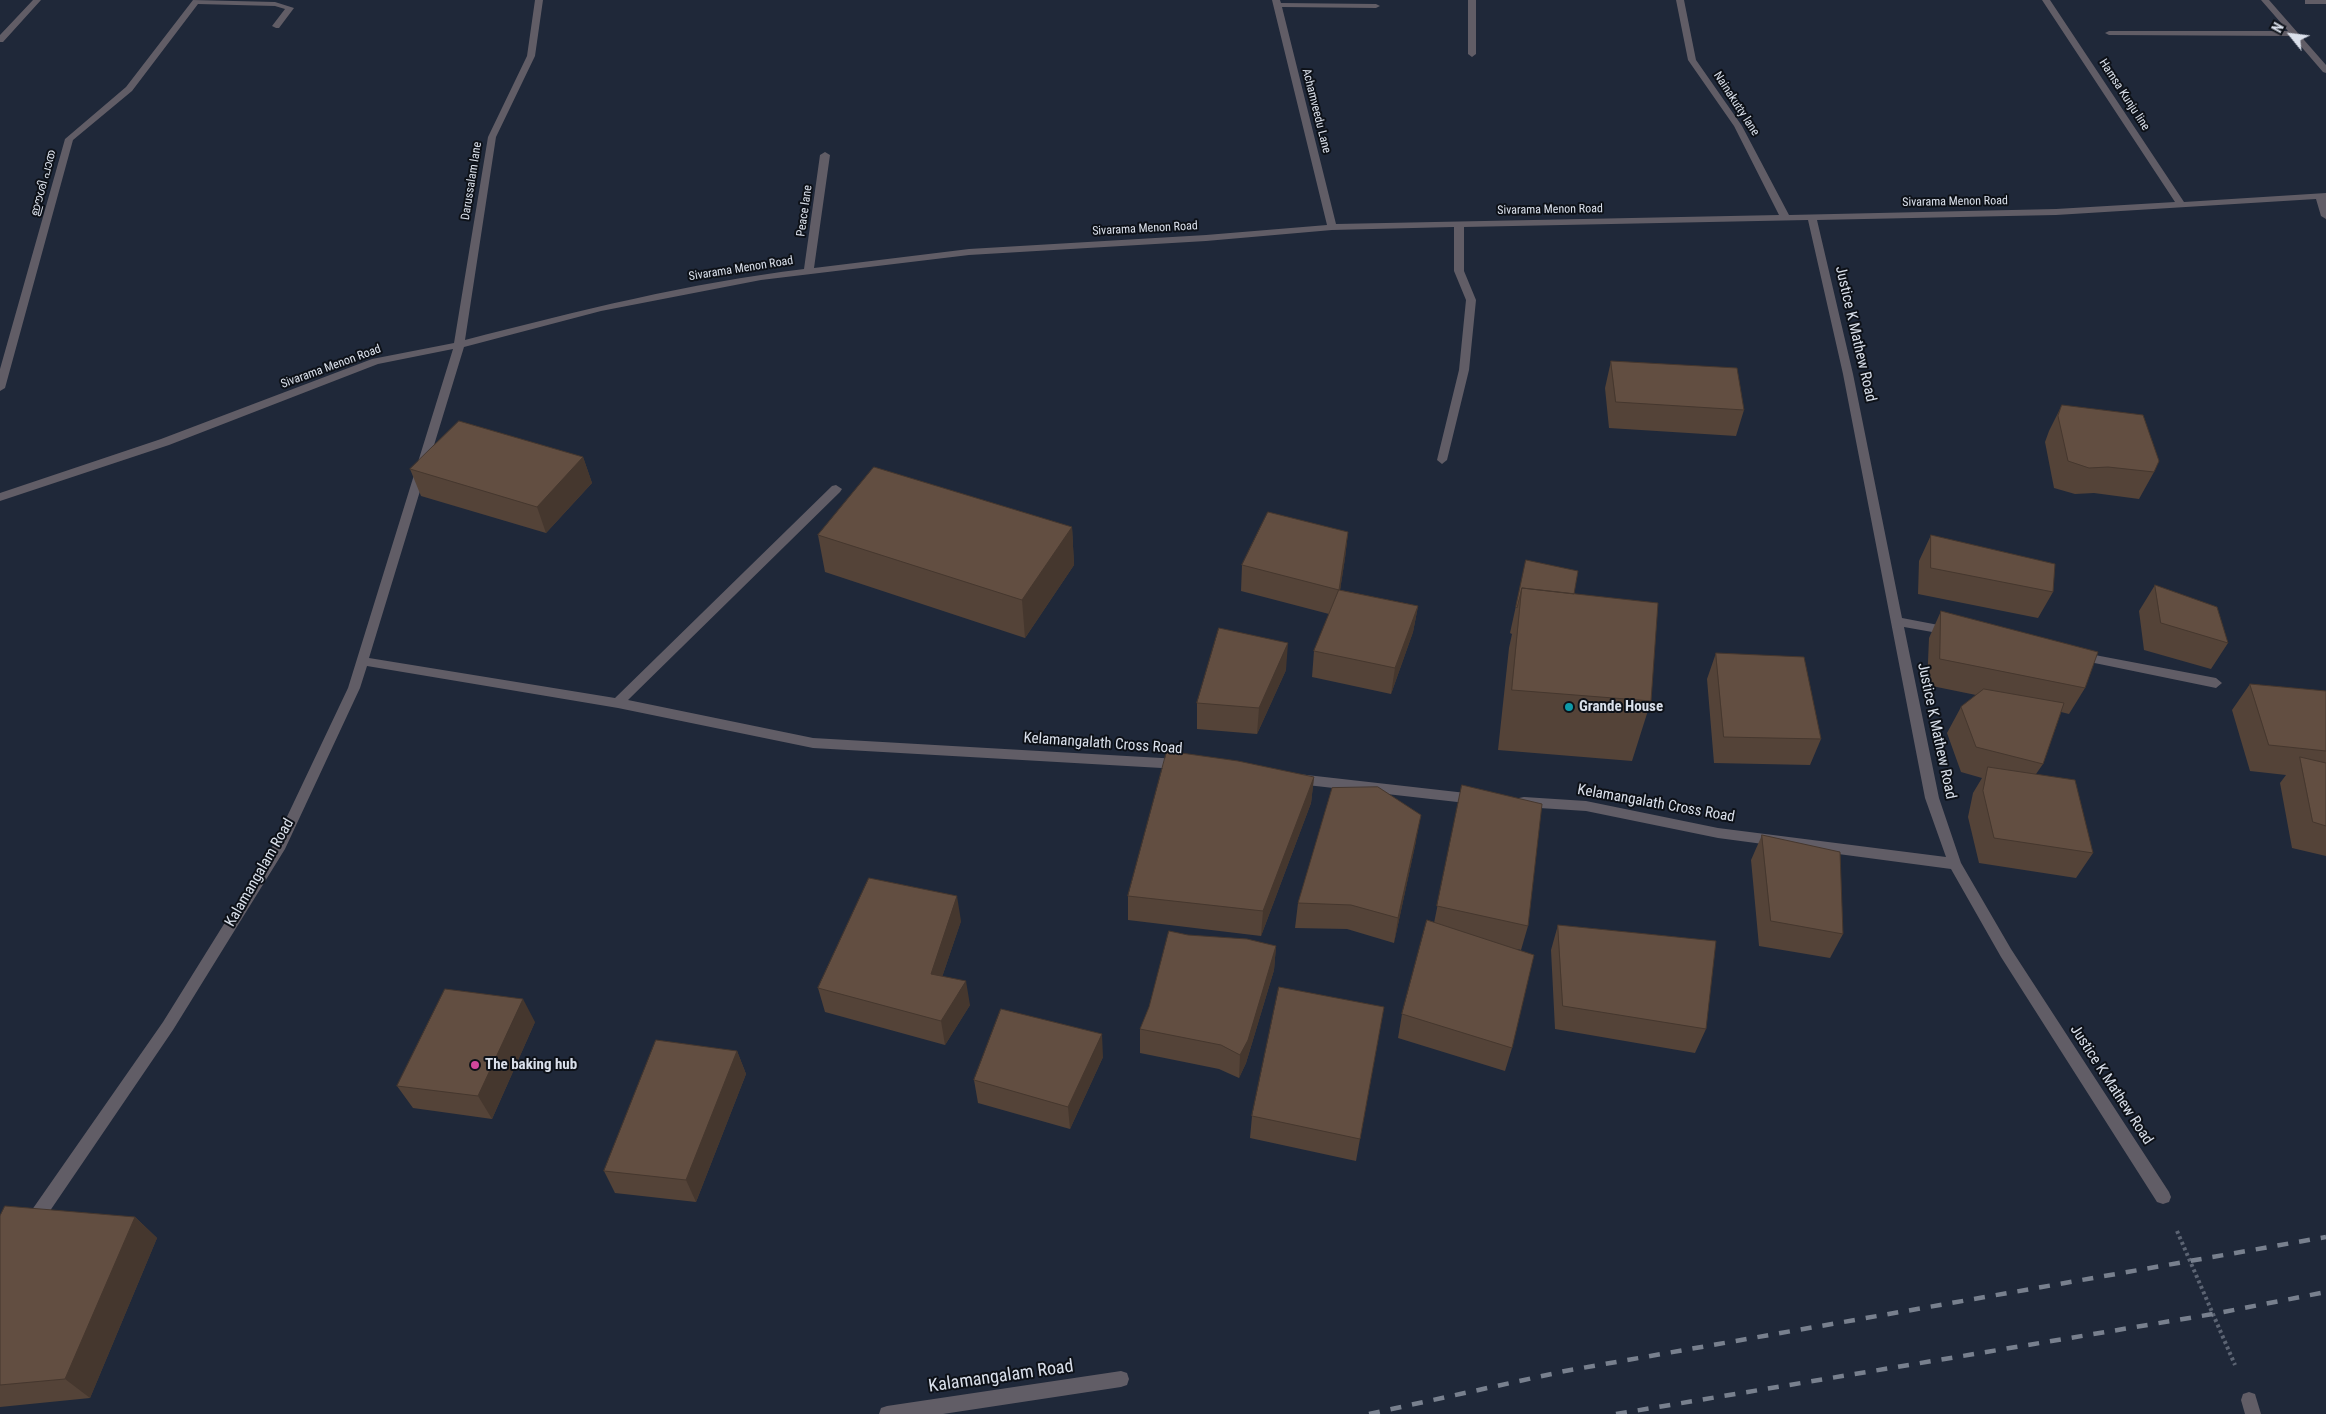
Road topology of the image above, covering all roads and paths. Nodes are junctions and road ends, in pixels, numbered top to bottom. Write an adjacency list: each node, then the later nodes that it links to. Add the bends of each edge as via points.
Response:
1 (37, 0): 15 (street)
2 (196, 0): 12 (street, via 276,4 290,8); 28 (street, ഈശി പാത, via 129,89 69,139)
3 (539, 0): 27 (street, Darussalam lane, via 531,56 492,138)
4 (1472, 0): 16 (street)
5 (1680, 0): 22 (street, Nainakutty lane, via 1692,60 1738,126)
6 (2046, 0): 20 (street, Hamsa Kunju line)
7 (2265, 0): 14 (street)
8 (2308, 2): 9 (street)
9 (2326, 2)
10 (1277, 3): 11 (street); 25 (street, Achamveedu Lane)
11 (1376, 6)
12 (276, 26)
13 (2109, 33): 14 (street)
14 (2295, 34): 17 (street)
15 (0, 40)
16 (1472, 54)
17 (2326, 70)
18 (825, 154): 26 (street, Peace lane)
19 (2322, 196): 20 (street, Sivarama Menon Road); 21 (street)
20 (2181, 204): 23 (street, Sivarama Menon Road, via 2056,212)
21 (2326, 216)
22 (1785, 217): 23 (street, Sivarama Menon Road); 24 (street, Sivarama Menon Road)
23 (1812, 218): 32 (street, Justice K Mathew Road, via 1848,374)
24 (1459, 224): 25 (street, Sivarama Menon Road); 29 (street, via 1459,271 1471,300 1464,370)
25 (1332, 227): 26 (street, Sivarama Menon Road, via 970,252)
26 (809, 271): 27 (street, Sivarama Menon Road, via 600,308)
27 (459, 344): 31 (street, Sivarama Menon Road, via 376,361 165,442); 35 (street, Kalamangalam Road)
28 (0, 388)
29 (1442, 460)
30 (836, 490): 37 (street)
31 (0, 497)
32 (1897, 621): 33 (street); 42 (street, Justice K Mathew Road, via 1932,798)
33 (1965, 634)
34 (2071, 655): 36 (street)
35 (362, 660): 37 (street, Kelamangalath Cross Road); 44 (street, Kalamangalam Road, via 354,688 280,845 168,1026 29,1227)
36 (2216, 683)
37 (618, 703): 38 (street, Kelamangalath Cross Road, via 813,743)
38 (1189, 765)
39 (1286, 777): 40 (street)
40 (1491, 800)
41 (1510, 801): 42 (street, Kelamangalath Cross Road, via 1586,806 1718,832)
42 (1955, 864): 43 (street, Justice K Mathew Road, via 2006,953)
43 (2163, 1197): 46 (path)
44 (26, 1236)
45 (1121, 1379): 47 (street, Kalamangalam Road)
46 (2251, 1407)
47 (887, 1414)

